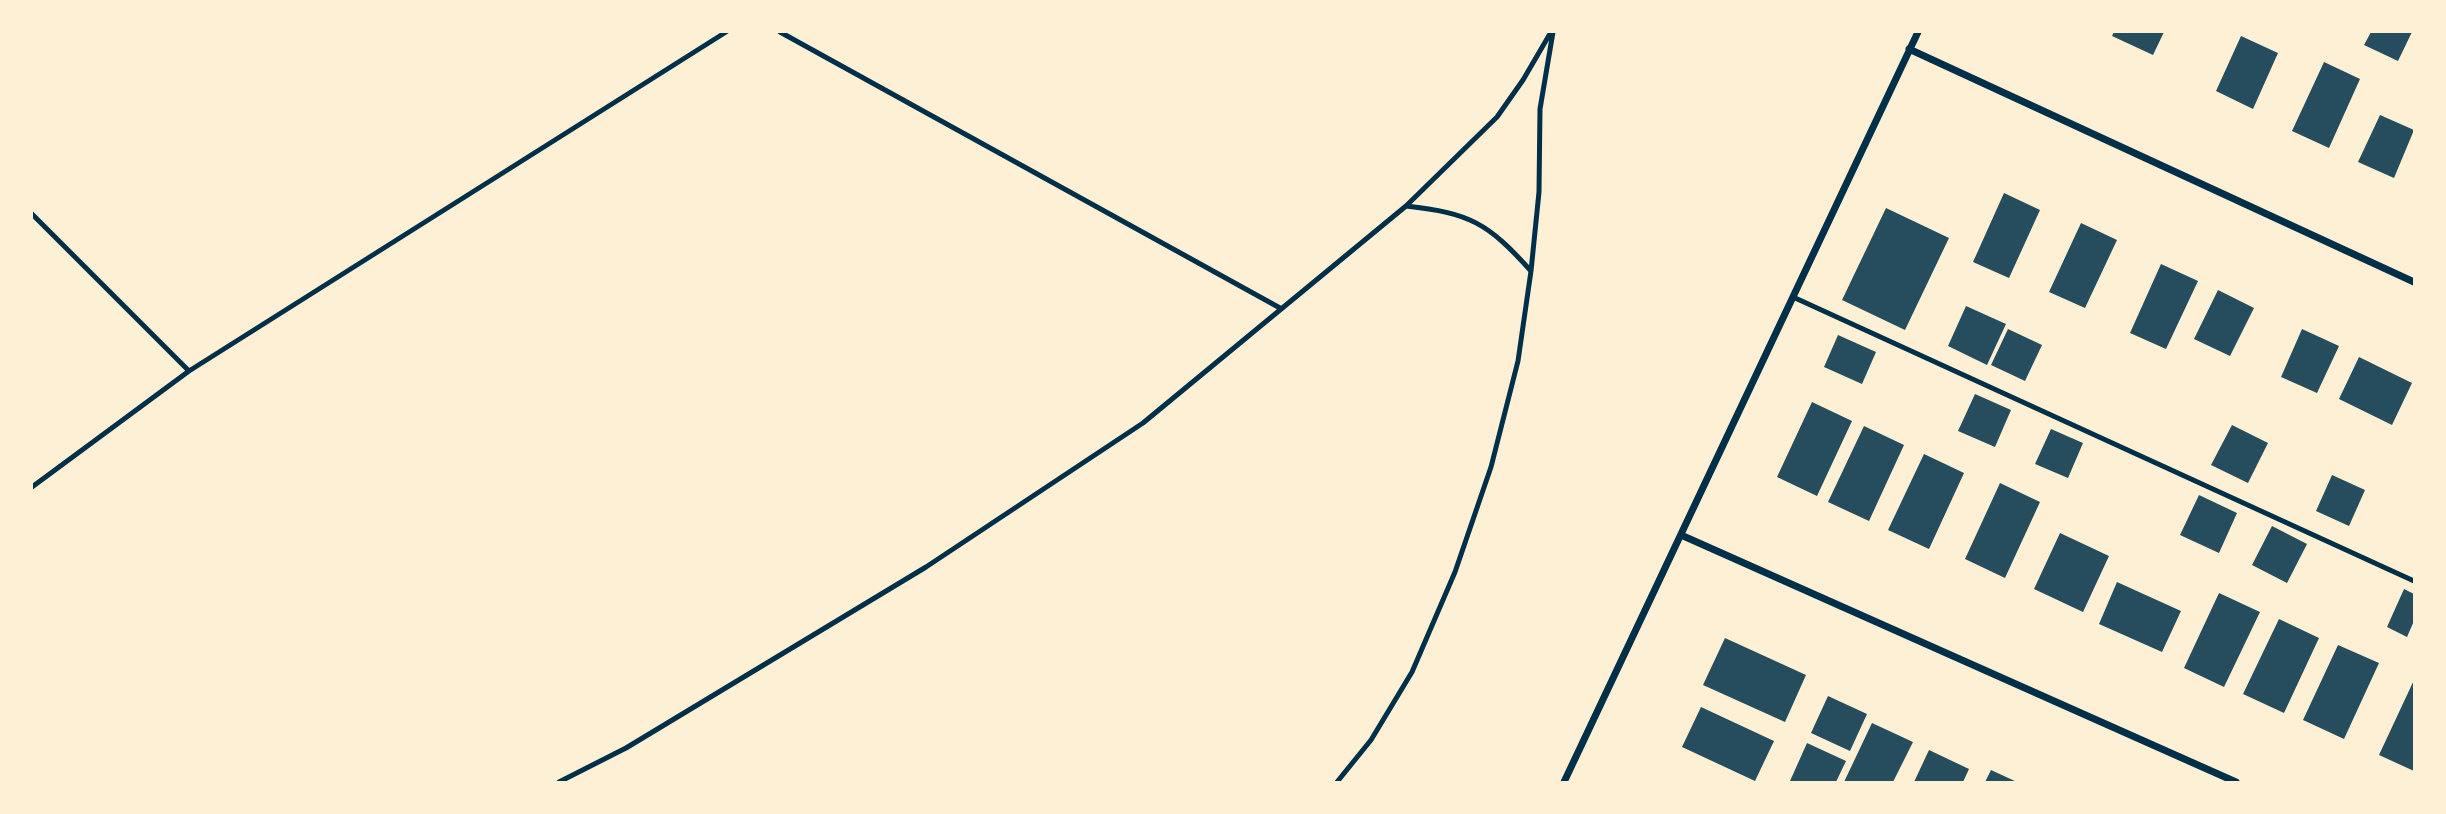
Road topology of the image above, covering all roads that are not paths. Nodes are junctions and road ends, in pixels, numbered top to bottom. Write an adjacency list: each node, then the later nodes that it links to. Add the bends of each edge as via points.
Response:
1 (726, 32): 12 (lane)
2 (780, 32): 11 (lane)
3 (1552, 32): 6 (lane, via 1497,117); 8 (lane, via 1540,109 1539,192)
4 (1918, 32): 5 (street)
5 (1909, 49): 9 (street); 10 (street)
6 (1406, 206): 8 (lane, via 1460,214 1483,225); 11 (lane)
7 (32, 214): 12 (lane)
8 (1531, 271): 17 (lane, via 1514,374 1490,467 1455,572 1412,672 1371,740)
9 (2414, 282)
10 (1793, 298): 14 (street); 15 (lane)
11 (1280, 308): 16 (lane, via 1143,423 938,559 626,748)
12 (189, 371): 13 (lane)
13 (32, 487)
14 (1681, 535): 18 (street); 19 (street)
15 (2414, 581)
16 (559, 782)
17 (1337, 782)
18 (1564, 782)
19 (2236, 782)

